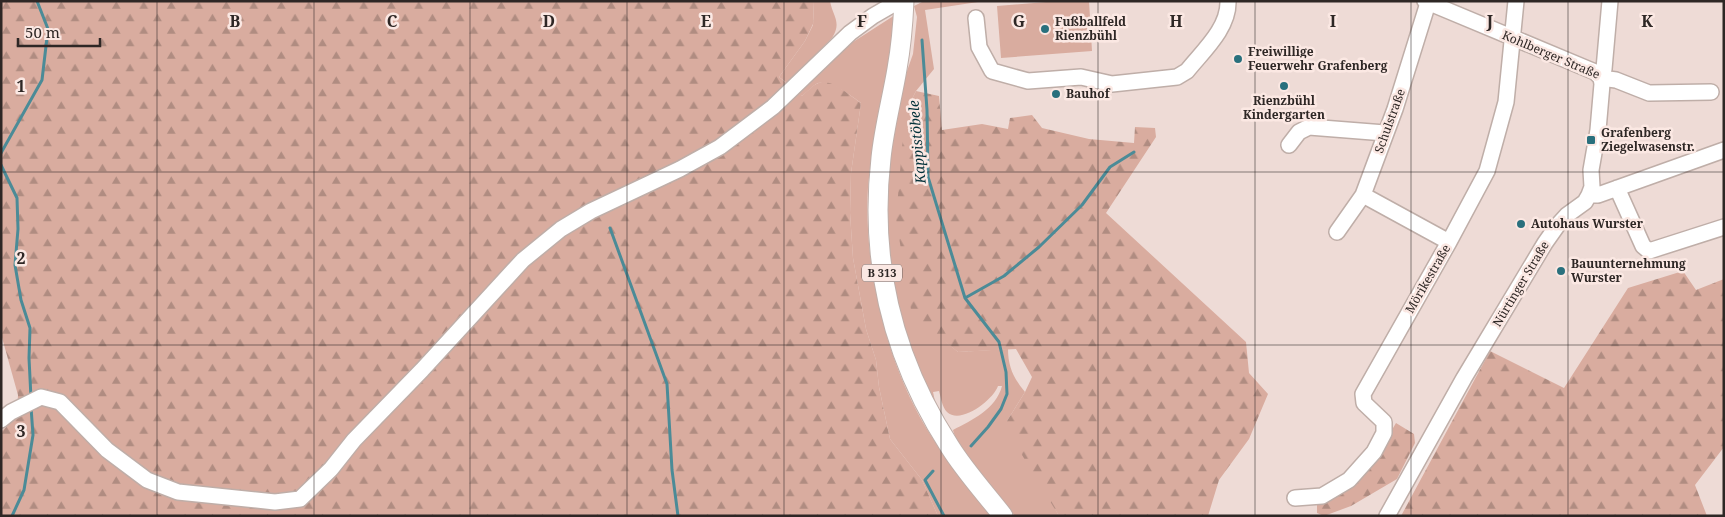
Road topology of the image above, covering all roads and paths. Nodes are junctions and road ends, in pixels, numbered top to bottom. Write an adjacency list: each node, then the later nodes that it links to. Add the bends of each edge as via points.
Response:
1 (899, 1): 20 (street, via 850,33 773,107 720,147 590,211 522,260 300,499 275,502 178,492 147,480 107,450 60,402 41,397)
2 (904, 1): 23 (main road, B 313, via 898,67 877,194 880,264 898,344 913,383 951,448)
3 (1228, 1): 7 (street, via 1222,27 1187,71 1176,77 1112,84 1081,78 1028,81 992,72 979,46)
4 (1516, 1): 8 (street, Mörikestraße)
5 (1610, 1): 9 (street)
6 (1426, 2): 8 (street, Kohlberger Straße); 11 (street, Schulstraße, via 1404,82)
7 (976, 18)
8 (1512, 38): 9 (street, Kohlberger Straße, via 1595,72); 19 (street, Mörikestraße, via 1506,102 1487,171)
9 (1601, 78): 10 (street, Kohlberger Straße, via 1616,80 1649,93); 15 (street)
10 (1711, 92)
11 (1385, 134): 12 (street, via 1309,126 1299,132); 16 (street, Schulstraße)
12 (1289, 145)
13 (1724, 150): 14 (street)
14 (1617, 188): 15 (street); 17 (street, via 1642,246 1649,251)
15 (1589, 195): 22 (street, Nürtinger Straße, via 1557,226 1545,243)
16 (1363, 196): 18 (street, Schulstraße); 19 (street)
17 (1724, 227)
18 (1337, 232)
19 (1449, 242): 21 (street, Mörikestraße, via 1363,394 1364,403 1384,422 1384,433 1374,452 1349,480 1322,496)
20 (6, 416)
21 (1295, 498)
22 (1390, 510)
23 (1003, 516)

